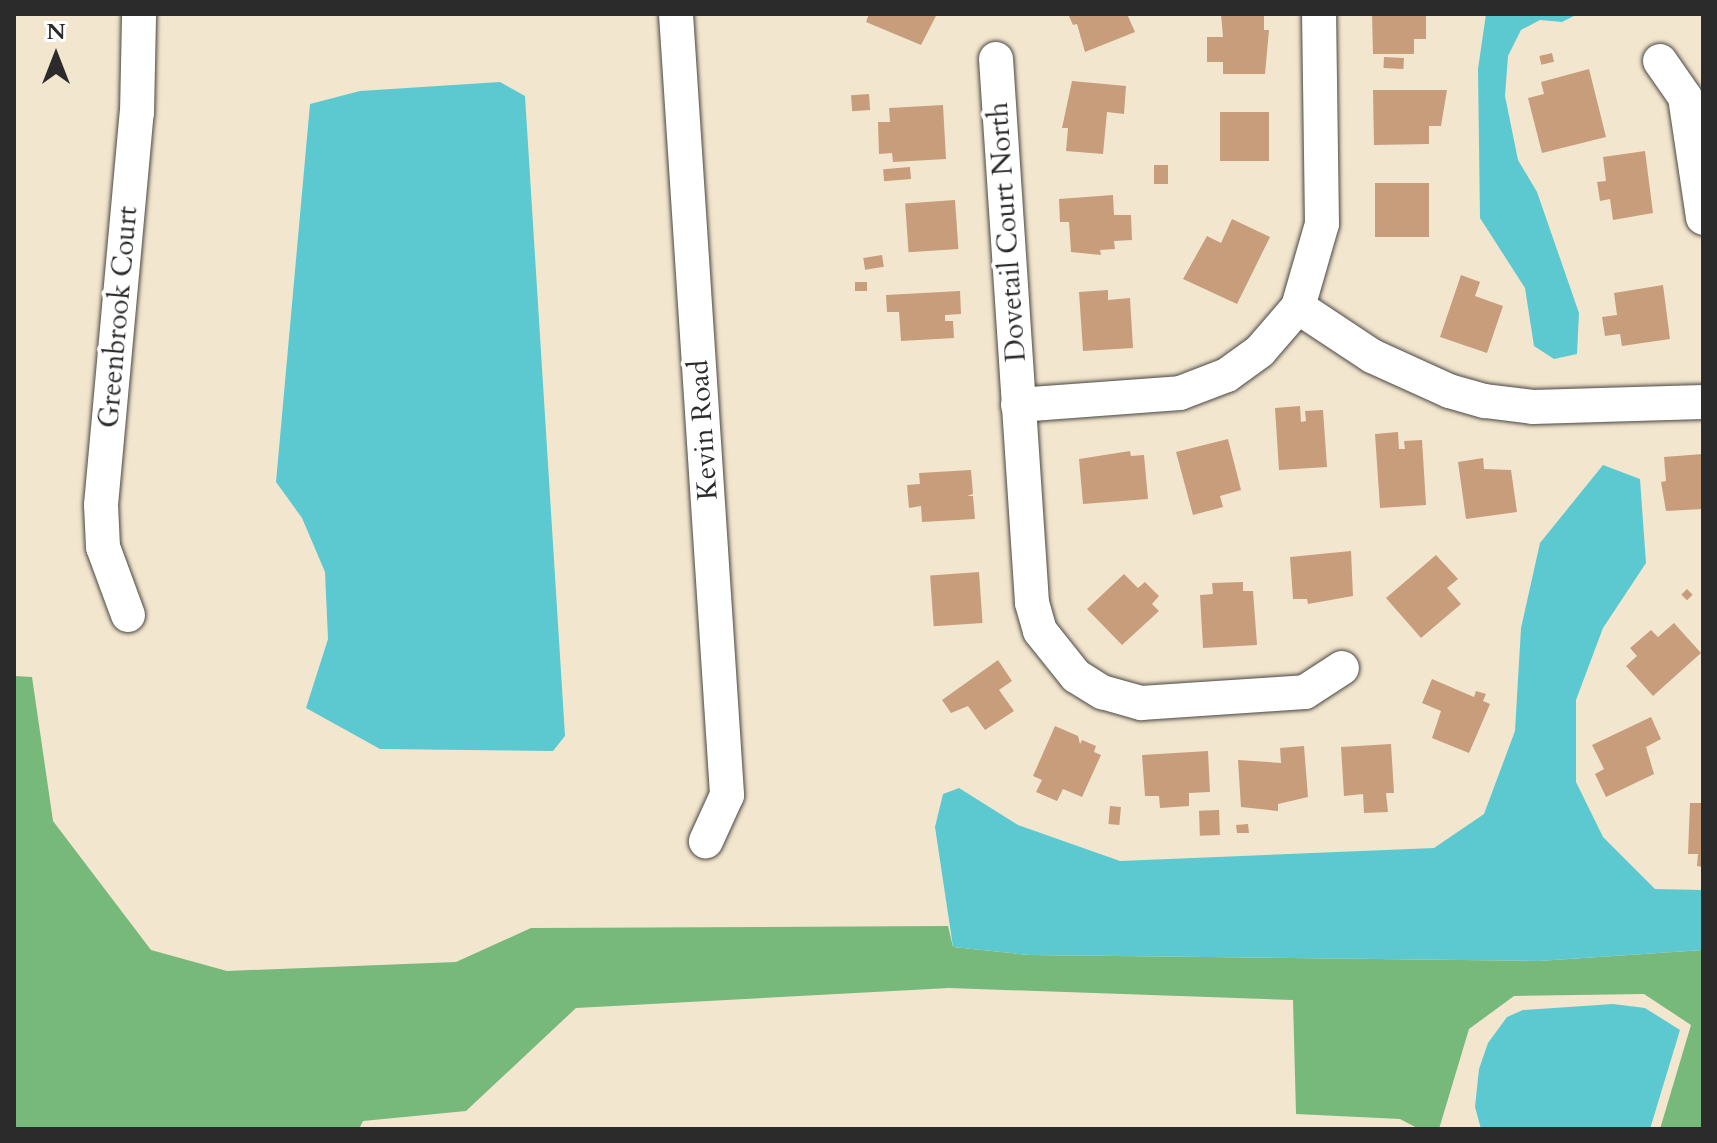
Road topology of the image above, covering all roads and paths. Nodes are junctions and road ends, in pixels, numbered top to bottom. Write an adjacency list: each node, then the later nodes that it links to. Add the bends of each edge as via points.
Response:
1 (139, 14): 10 (street, Greenbrook Court, via 137,113 101,505 103,547)
2 (676, 14): 12 (street, Kevin Road, via 727,795)
3 (1319, 14): 7 (street, via 1322,224)
4 (996, 59): 9 (street, Dovetail Court North)
5 (1660, 61): 6 (street, via 1685,97)
6 (1703, 218)
7 (1298, 307): 8 (street, via 1372,356 1449,391 1485,401 1533,407); 9 (street, via 1260,351 1227,375 1180,393)
8 (1703, 402)
9 (1018, 405): 11 (street, Dovetail Court North, via 1032,603 1040,631 1076,676 1102,692 1141,703 1305,692)
10 (128, 615)
11 (1342, 668)
12 (706, 841)

